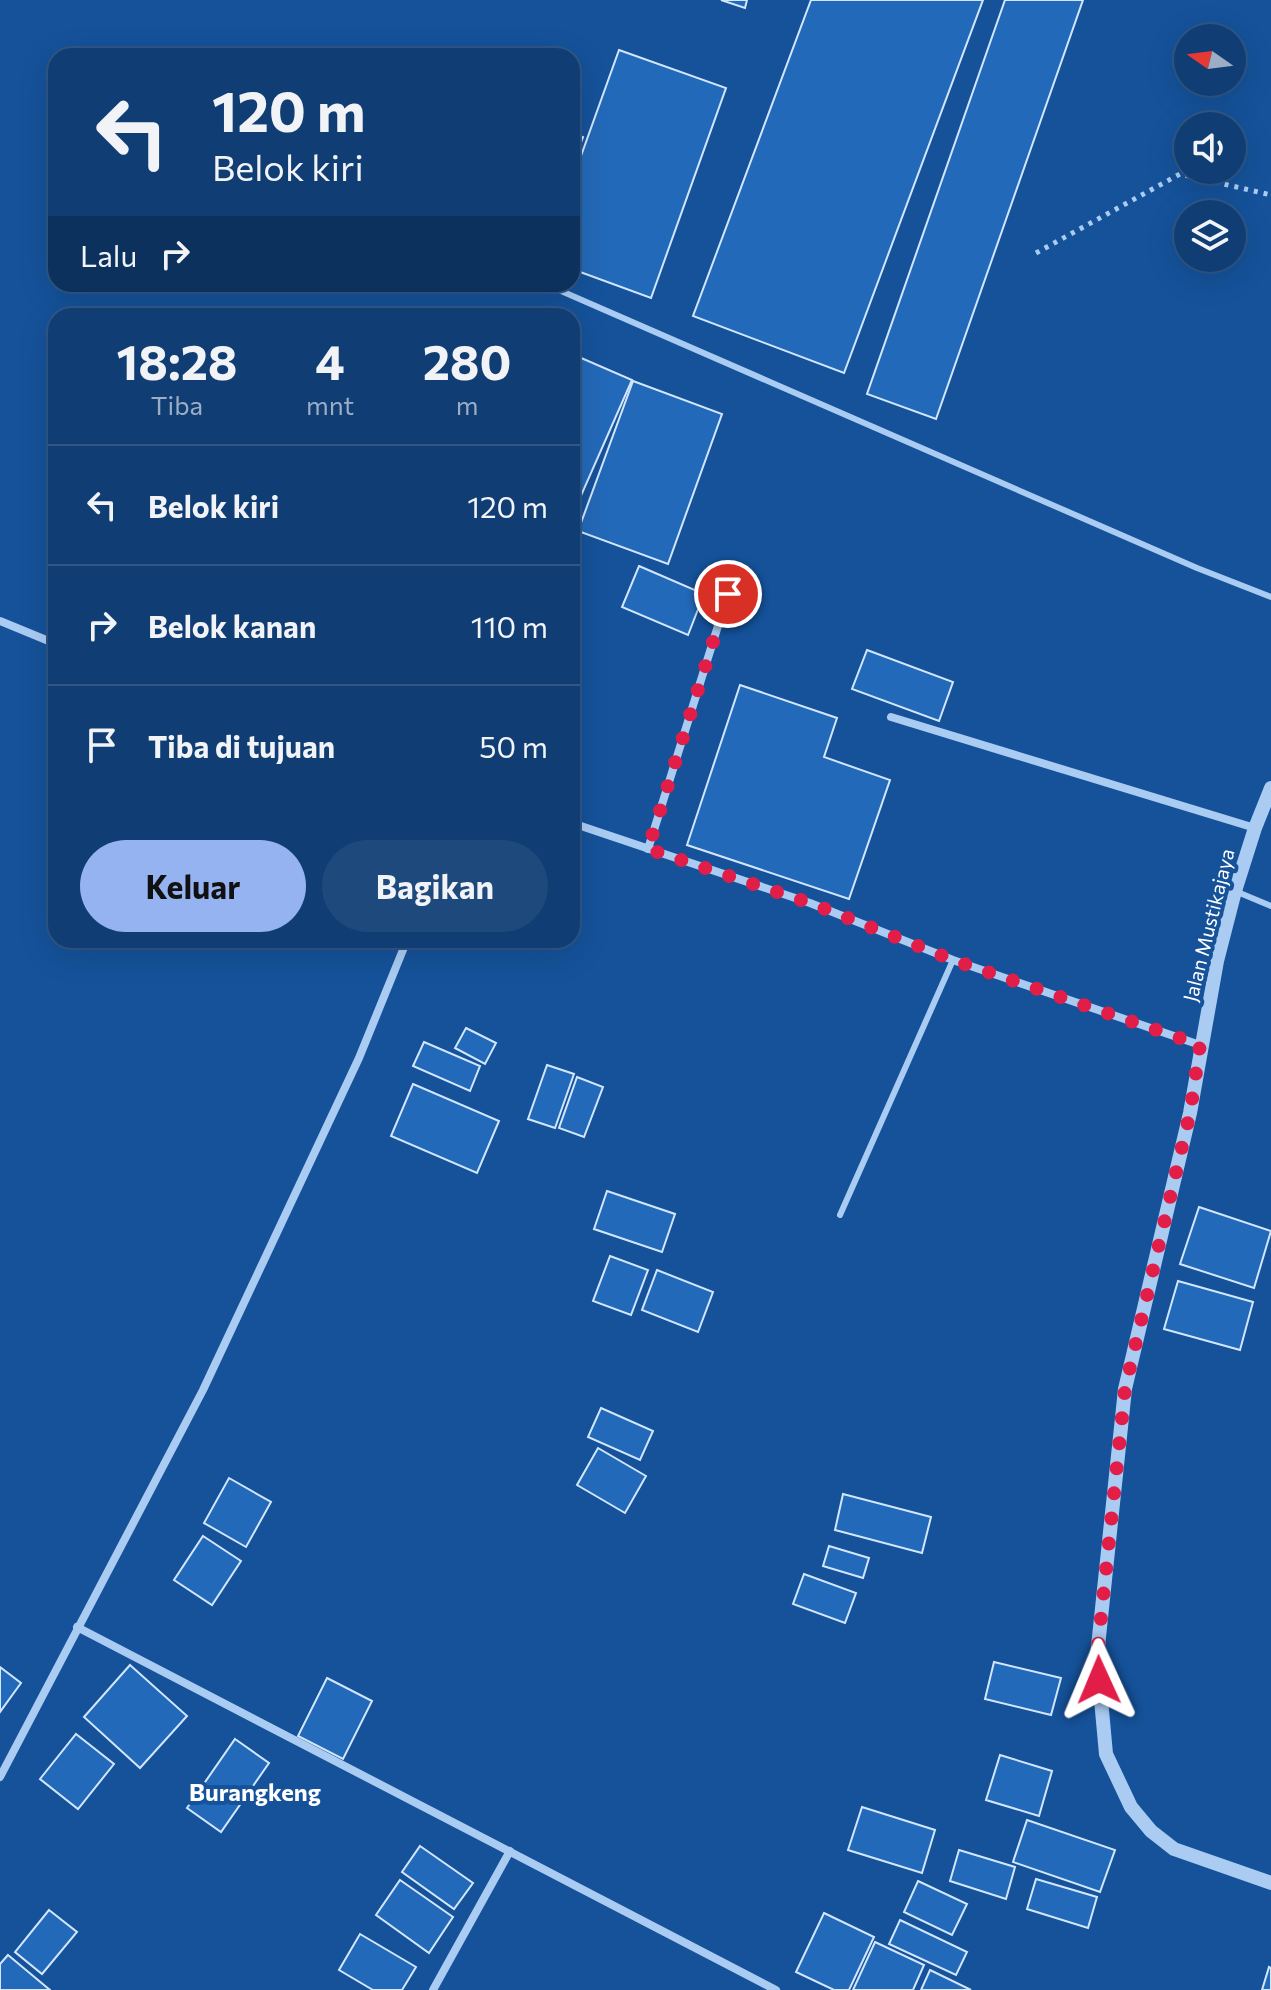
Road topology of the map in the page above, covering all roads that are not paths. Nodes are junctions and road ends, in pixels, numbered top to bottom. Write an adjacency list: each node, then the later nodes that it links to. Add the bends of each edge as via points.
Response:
1 (563, 292): 3 (lane)
2 (728, 594): 10 (street)
3 (1271, 597)
4 (0, 621): 5 (street)
5 (48, 641)
6 (891, 717): 9 (street)
7 (1271, 788): 9 (street, Jalan Mustikajaya)
8 (580, 826): 10 (street)
9 (1255, 828): 11 (street, Jalan Mustikajaya)
10 (648, 849): 14 (street, via 810,903)
11 (1235, 891): 12 (lane); 15 (street, Jalan Mustikajaya)
12 (1271, 906)
13 (404, 948): 17 (street, via 359,1058 203,1390)
14 (953, 960): 15 (street); 16 (lane)
15 (1200, 1045): 20 (street, Jalan Mustikajaya, via 1190,1113 1125,1389 1097,1656 1106,1754 1131,1807 1174,1849)
16 (840, 1215)
17 (77, 1627): 18 (street); 19 (street)
18 (0, 1777)
19 (510, 1851): 21 (street); 22 (street)
20 (1271, 1883)
21 (433, 1990)
22 (776, 1990)

